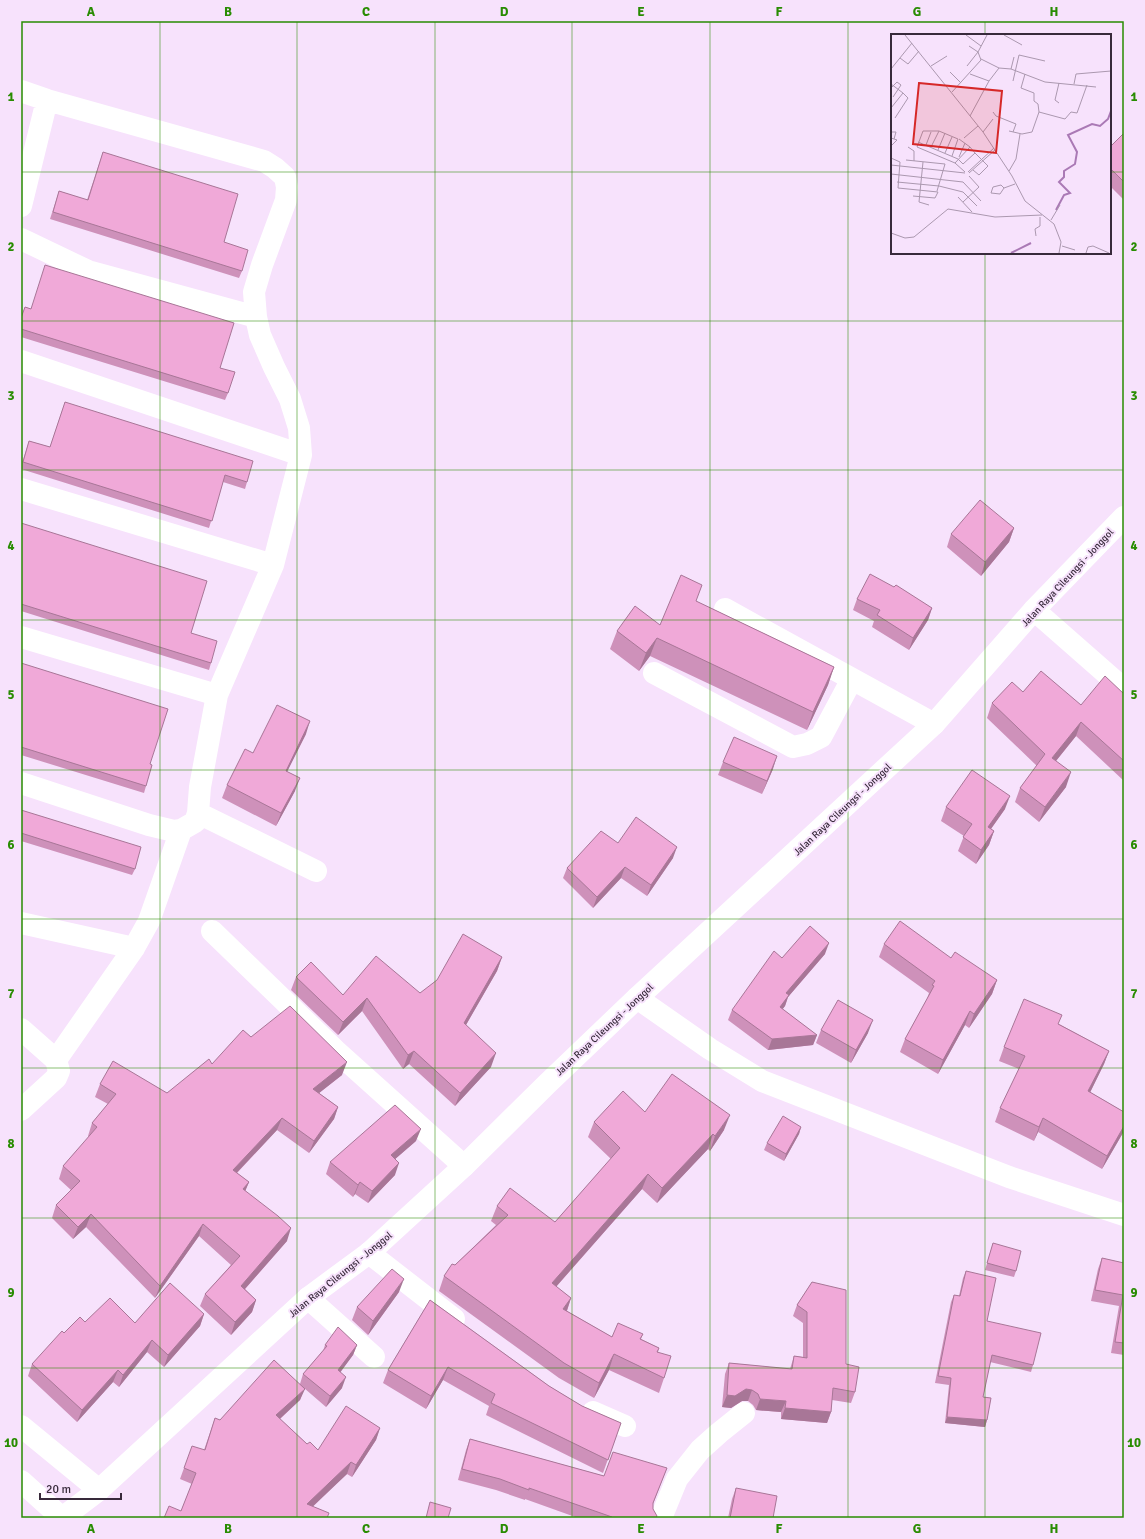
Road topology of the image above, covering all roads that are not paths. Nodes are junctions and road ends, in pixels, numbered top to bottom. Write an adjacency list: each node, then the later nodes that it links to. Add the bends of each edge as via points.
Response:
1 (21, 91): 2 (street)
2 (47, 100): 3 (street); 5 (street, via 264,161 285,177 286,200 254,292)
3 (21, 206)
4 (21, 239): 5 (street, via 88,270)
5 (256, 317): 7 (street, via 260,335 290,399 299,428)
6 (21, 361): 7 (street)
7 (301, 455): 10 (street)
8 (21, 489): 10 (street)
9 (1124, 517): 12 (street, Jalan Raya Cileungsi - Jonggol)
10 (273, 565): 17 (street)
11 (725, 609): 15 (street)
12 (1034, 610): 16 (street); 18 (street, Jalan Raya Cileungsi - Jonggol)
13 (21, 637): 17 (street)
14 (654, 673): 15 (street, via 793,747 807,744 820,737)
15 (852, 680): 18 (street)
16 (1124, 689)
17 (217, 695): 20 (street, via 200,787)
18 (934, 724): 26 (street, Jalan Raya Cileungsi - Jonggol)
19 (21, 784): 21 (street, via 149,825)
20 (198, 813): 21 (street, via 195,822); 22 (street)
21 (181, 830): 25 (street, via 149,921)
22 (316, 870)
23 (21, 923): 25 (street)
24 (212, 931): 30 (street, via 336,1051)
25 (134, 948): 28 (street)
26 (637, 998): 30 (street, Jalan Raya Cileungsi - Jonggol); 31 (street, via 710,1049 762,1081 1009,1176)
27 (21, 1029): 28 (street)
28 (56, 1060): 29 (street, via 56,1078)
29 (21, 1110)
30 (464, 1166): 32 (street, Jalan Raya Cileungsi - Jonggol)
31 (1124, 1215)
32 (369, 1253): 33 (street, Jalan Raya Cileungsi - Jonggol); 34 (street)
33 (308, 1298): 35 (street); 41 (street, Jalan Raya Cileungsi - Jonggol)
34 (470, 1330)
35 (374, 1357)
36 (576, 1404): 39 (street)
37 (744, 1413): 43 (street, via 700,1450 676,1479)
38 (21, 1426): 41 (street)
39 (625, 1426)
40 (21, 1482): 42 (street)
41 (98, 1490): 42 (street, Jalan Raya Cileungsi - Jonggol)
42 (62, 1518)
43 (661, 1518)

